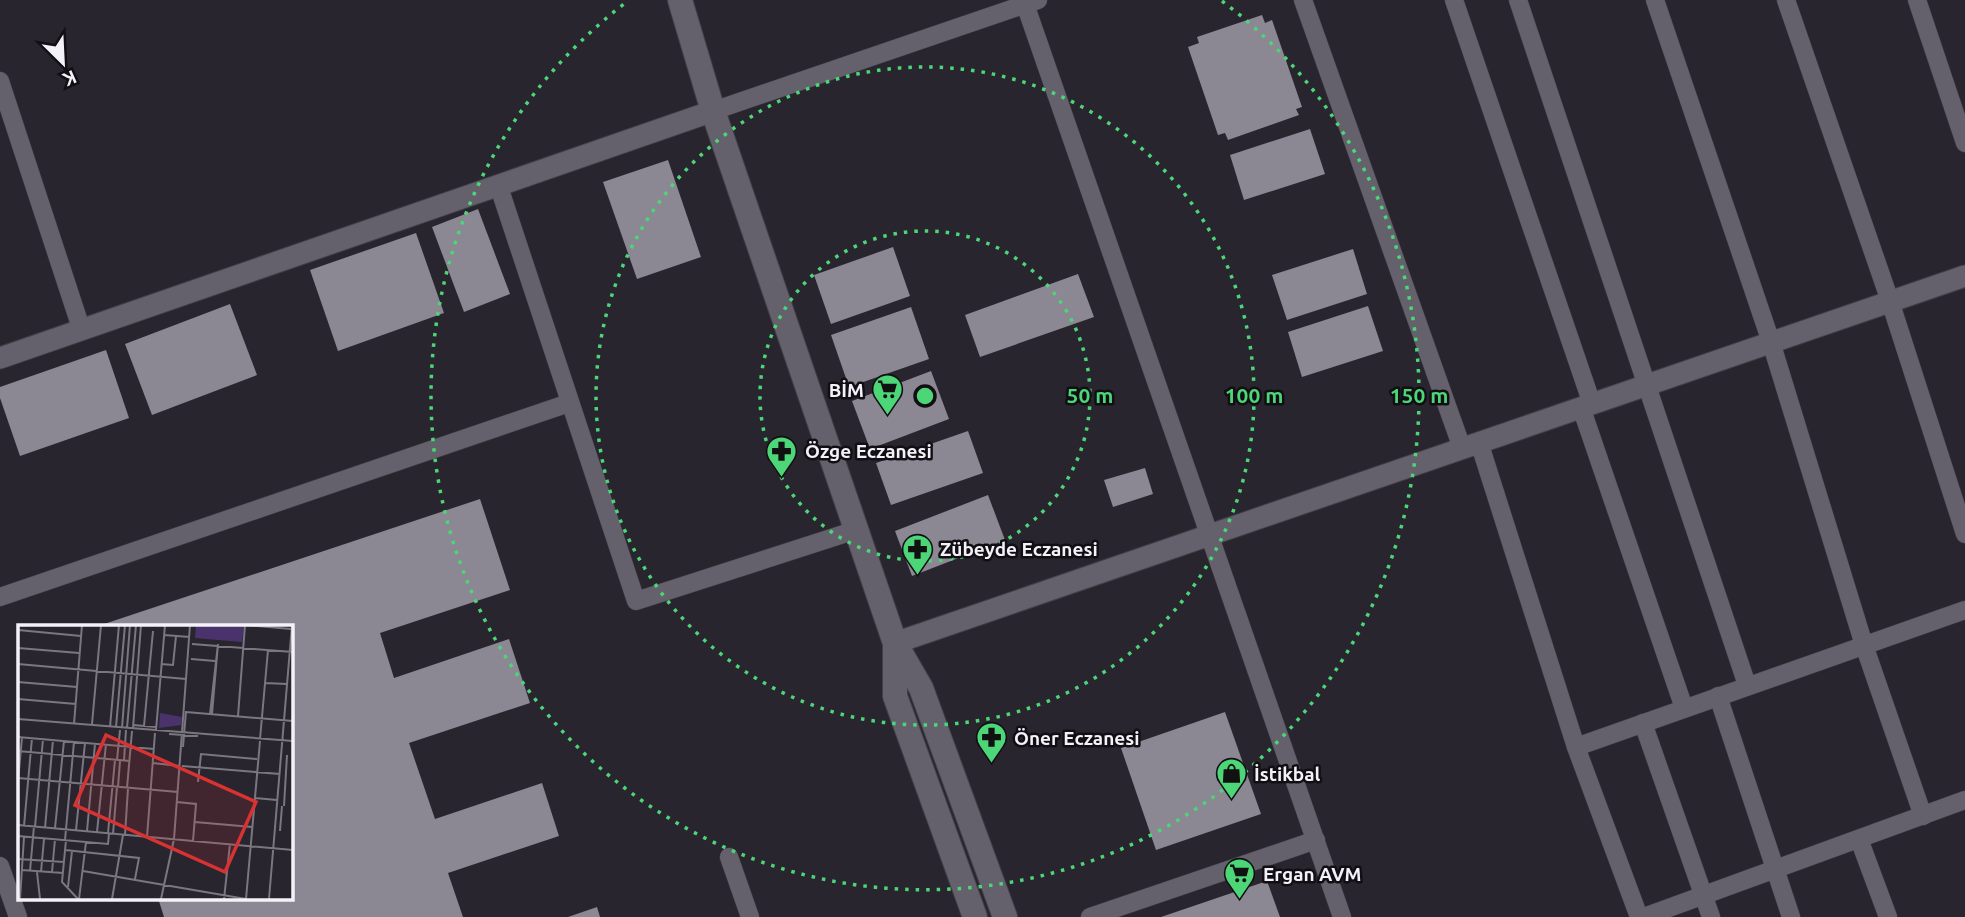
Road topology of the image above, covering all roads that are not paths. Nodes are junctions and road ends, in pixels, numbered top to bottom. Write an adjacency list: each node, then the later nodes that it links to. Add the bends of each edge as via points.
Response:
1 (680, 0): 10 (main road)
2 (1303, 0): 21 (street)
3 (1454, 0): 20 (street)
4 (1518, 0): 18 (street)
5 (1655, 0): 16 (street)
6 (1786, 0): 14 (street)
7 (1917, 0): 11 (street)
8 (1031, 2): 10 (street); 23 (street)
9 (0, 81): 15 (street)
10 (713, 111): 12 (street); 22 (main road)
11 (1965, 143)
12 (499, 187): 15 (street); 19 (street)
13 (1965, 276): 14 (street)
14 (1890, 302): 16 (street); 24 (street)
15 (82, 331): 17 (street)
16 (1771, 342): 18 (street); 28 (street)
17 (0, 358)
18 (1647, 385): 20 (street); 29 (street)
19 (569, 403): 22 (street, via 636,601); 25 (street)
20 (1586, 405): 21 (street); 31 (street)
21 (1470, 445): 23 (street); 33 (street)
22 (856, 530): 27 (main road)
23 (1211, 534): 27 (street); 37 (street)
24 (1965, 534)
25 (0, 597)
26 (1965, 610): 28 (street)
27 (895, 643): 44 (main road, via 895,696); 45 (main road, via 921,688)
28 (1864, 645): 29 (street); 35 (street)
29 (1747, 685): 30 (street)
30 (1718, 696): 31 (street); 40 (street)
31 (1684, 708): 32 (street)
32 (1643, 723): 33 (street); 41 (street)
33 (1576, 747): 48 (street)
34 (1965, 800): 35 (street)
35 (1923, 816): 36 (street)
36 (1859, 839): 40 (street); 52 (street)
37 (1315, 840): 46 (street); 47 (street)
38 (730, 857): 43 (street)
39 (0, 866): 42 (street)
40 (1775, 869): 41 (street); 51 (street)
41 (1704, 895): 49 (street); 50 (street)
42 (18, 917)
43 (750, 917)
44 (975, 917)
45 (1005, 917)
46 (1090, 917)
47 (1342, 917)
48 (1639, 917)
49 (1644, 917)
50 (1711, 917)
51 (1791, 917)
52 (1888, 917)

